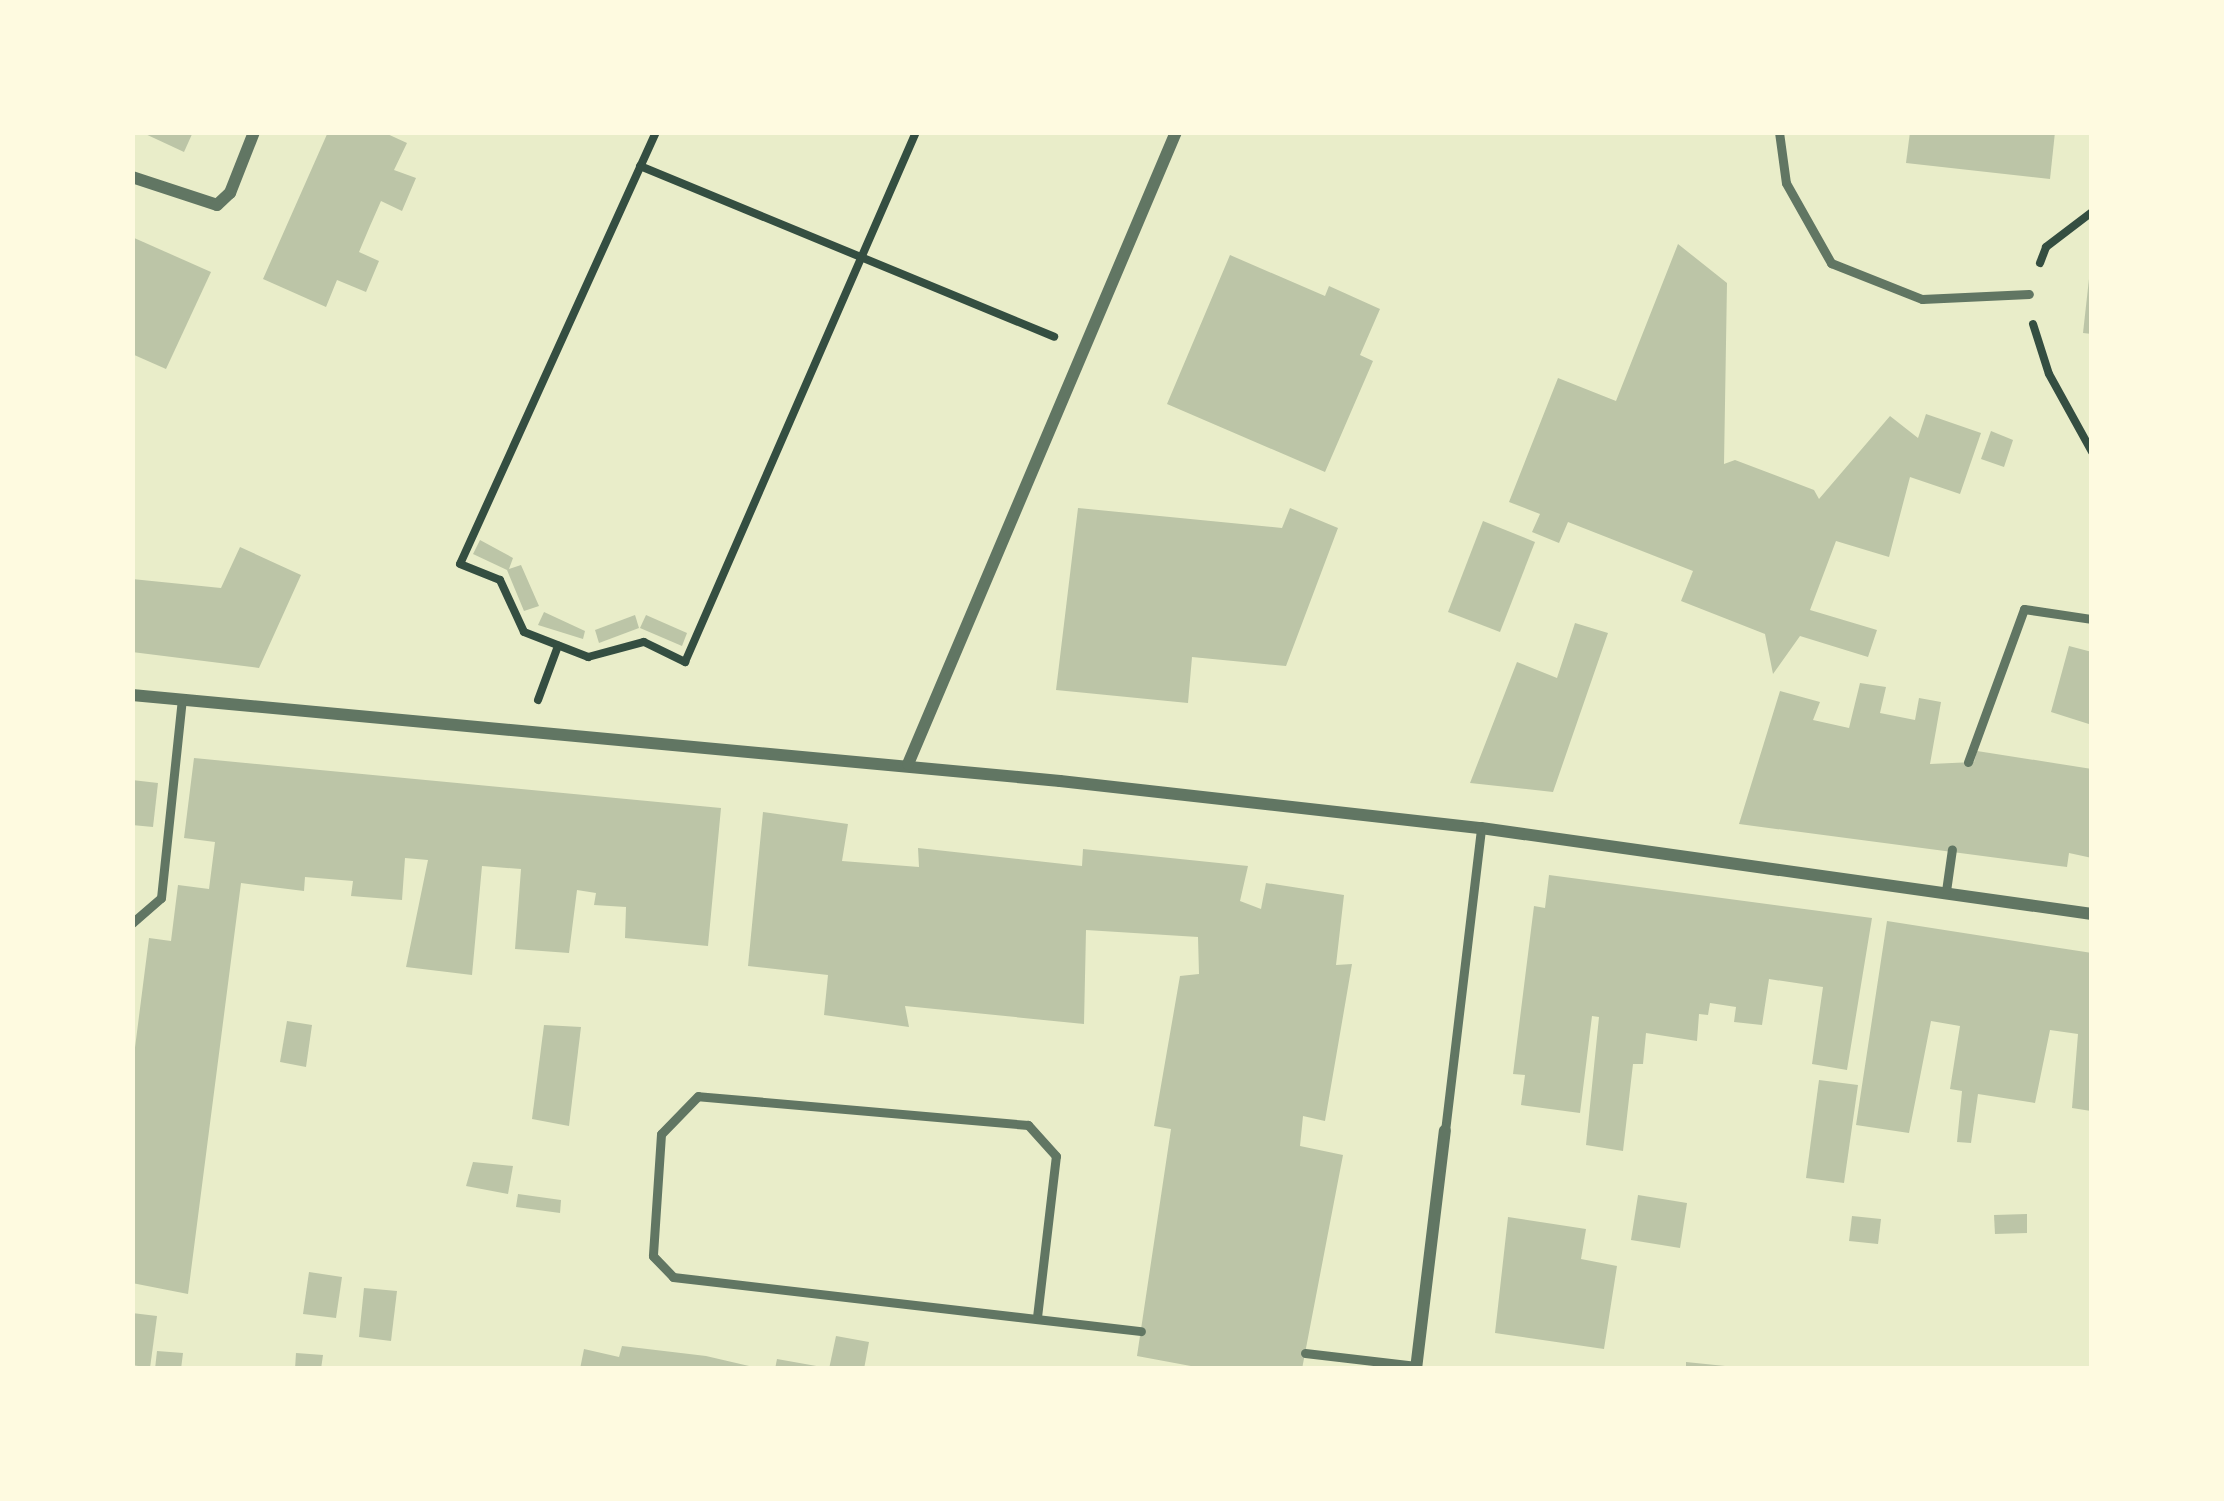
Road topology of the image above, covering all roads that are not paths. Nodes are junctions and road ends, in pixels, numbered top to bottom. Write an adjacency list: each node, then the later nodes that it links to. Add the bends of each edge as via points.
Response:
1 (254, 132): 4 (street, via 230,193 217,205)
2 (1176, 132): 10 (street)
3 (1779, 132): 5 (lane, via 1786,183 1831,263 1922,299)
4 (132, 177)
5 (2029, 294)
6 (2092, 619): 9 (lane, via 2024,609)
7 (132, 695): 8 (street)
8 (182, 700): 10 (street); 15 (lane, via 161,898)
9 (1968, 762)
10 (908, 764): 11 (street)
11 (1480, 828): 13 (street); 16 (lane)
12 (1952, 849): 13 (lane)
13 (1946, 891): 14 (street)
14 (2092, 914)
15 (132, 923)
16 (1445, 1131): 20 (street)
17 (1037, 1317): 17 (lane, via 673,1277 653,1256 661,1134 698,1096 1028,1125 1056,1156); 18 (lane)
18 (1141, 1331)
19 (1305, 1353): 20 (lane)
20 (1416, 1367)

